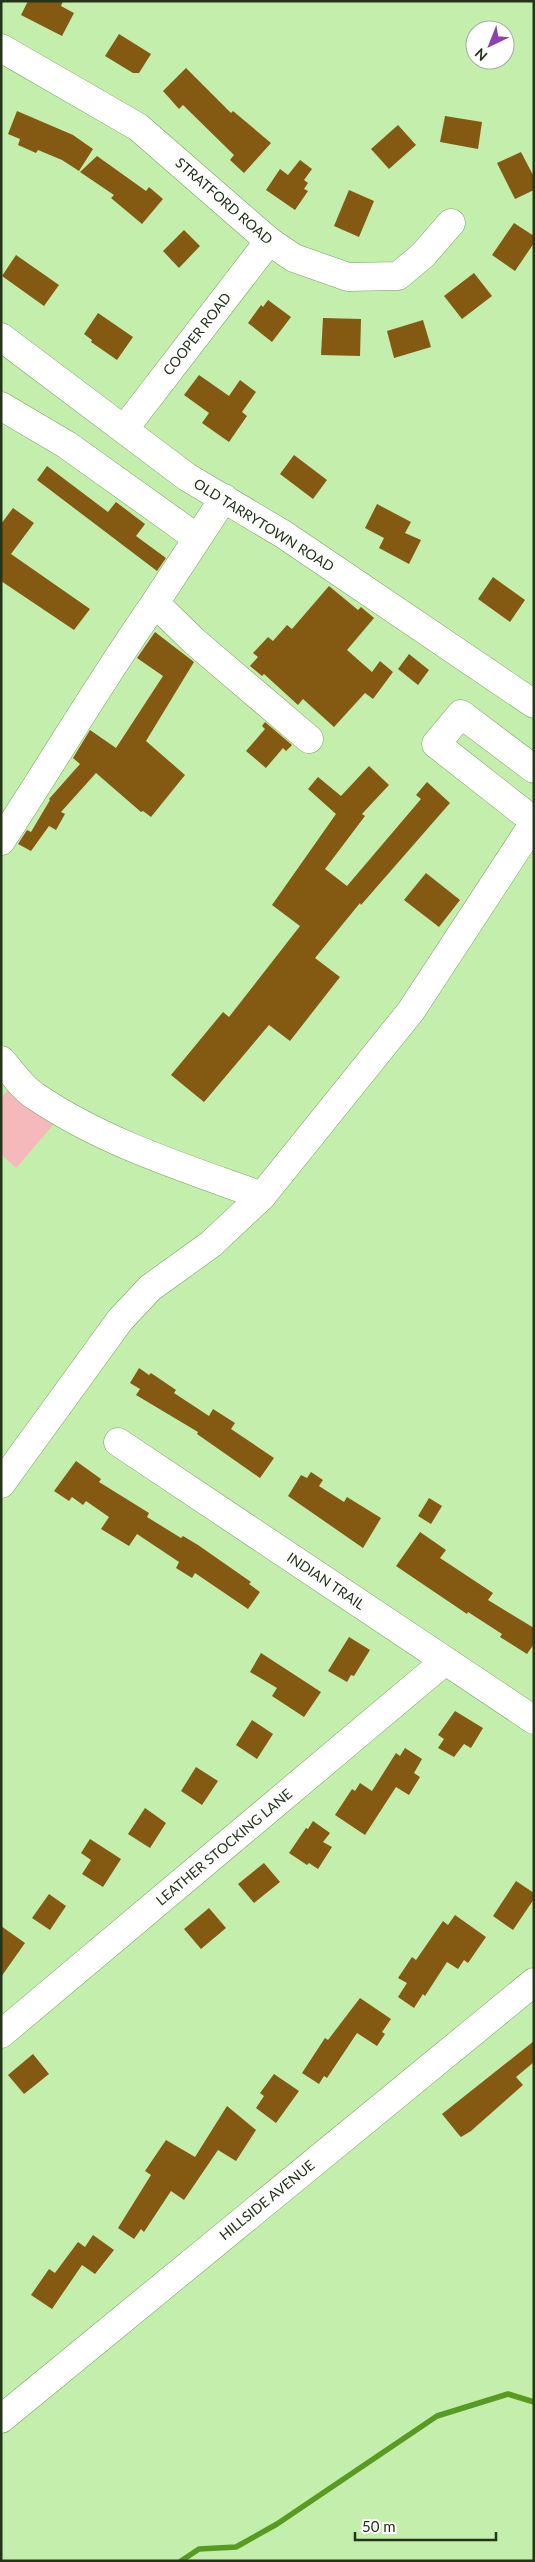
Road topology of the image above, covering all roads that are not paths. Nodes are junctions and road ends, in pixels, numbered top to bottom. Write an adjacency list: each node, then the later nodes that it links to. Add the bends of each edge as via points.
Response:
1 (1, 48): 3 (street, STRATFORD ROAD, via 138,127)
2 (451, 224): 3 (street, STRATFORD ROAD, via 423,256 398,276 348,277 294,258)
3 (269, 241): 6 (street, COOPER ROAD)
4 (1, 336): 6 (street, OLD TARRYTOWN ROAD, via 30,361)
5 (1, 406): 8 (street, via 67,445)
6 (125, 428): 7 (street, OLD TARRYTOWN ROAD, via 187,477)
7 (224, 498): 8 (street); 10 (street, OLD TARRYTOWN ROAD, via 346,576)
8 (197, 538): 9 (street)
9 (155, 603): 11 (street); 14 (street, via 112,664)
10 (534, 704)
11 (309, 739)
12 (534, 769): 13 (street, via 461,714 436,744)
13 (532, 828): 16 (street, via 411,1011)
14 (1, 840)
15 (1, 1060): 16 (street, via 34,1096 95,1131)
16 (262, 1196): 18 (street, via 211,1244 150,1288 120,1320)
17 (118, 1442): 19 (street, INDIAN TRAIL)
18 (1, 1484)
19 (445, 1661): 20 (street, INDIAN TRAIL); 22 (street, LEATHER STOCKING LANE)
20 (534, 1720)
21 (534, 1982): 23 (street, HILLSIDE AVENUE)
22 (3, 2030)
23 (3, 2414)

